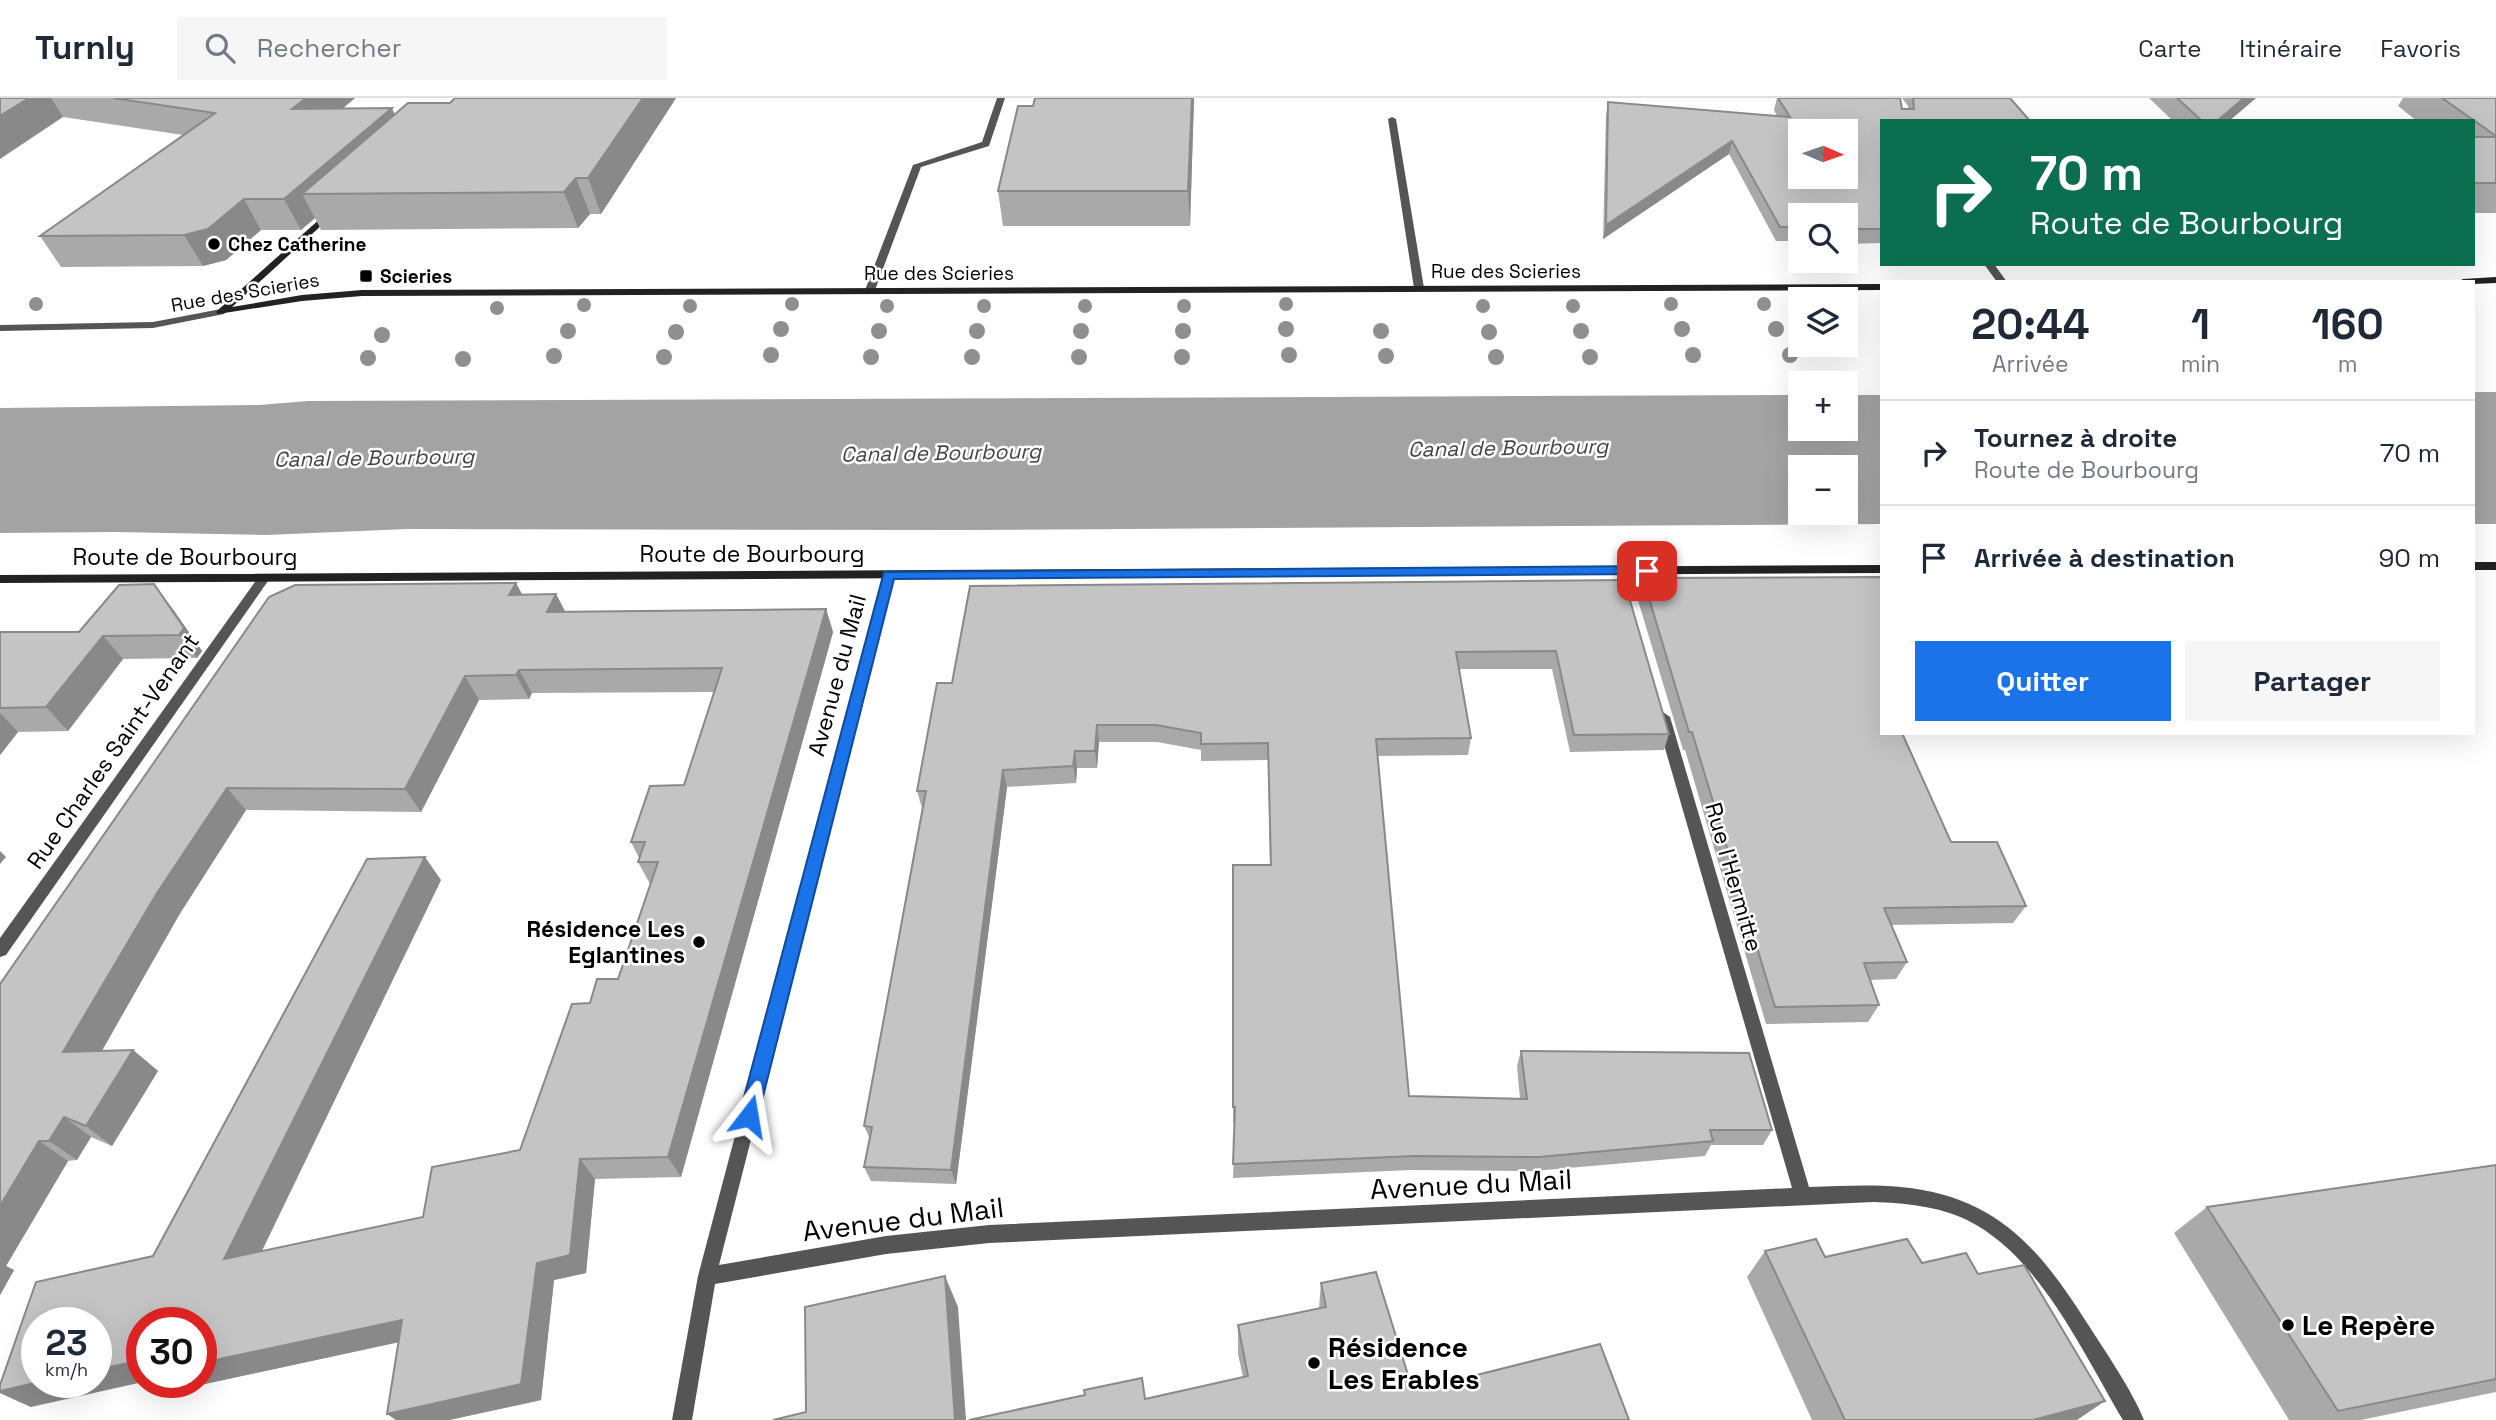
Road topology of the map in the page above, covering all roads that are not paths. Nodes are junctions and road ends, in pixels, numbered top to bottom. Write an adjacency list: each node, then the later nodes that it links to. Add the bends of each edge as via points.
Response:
1 (1001, 98): 10 (street, via 986,144 917,165)
2 (1392, 119): 7 (street)
3 (337, 206): 11 (street)
4 (2496, 280): 5 (street)
5 (2475, 281)
6 (1880, 287): 7 (street, Rue des Scieries)
7 (1419, 288): 10 (street, Rue des Scieries)
8 (2475, 288): 9 (street)
9 (2496, 289)
10 (870, 290): 11 (street, Rue des Scieries, via 351,294 282,300)
11 (221, 313): 12 (street, Rue des Scieries, via 153,326)
12 (0, 328)
13 (2475, 566): 14 (street)
14 (2496, 566)
15 (1880, 569): 16 (street, Route de Bourbourg, via 1623,578)
16 (888, 575): 17 (street, Route de Bourbourg); 22 (street, Avenue du Mail)
17 (264, 578): 18 (street, Route de Bourbourg); 20 (street, Rue Charles Saint-Venant)
18 (0, 579)
19 (1660, 704): 21 (street, Rue l'Hermitte)
20 (0, 950)
21 (1803, 1196): 22 (street, Avenue du Mail, via 989,1234 886,1245); 24 (street, Avenue du Mail, via 1915,1197 1979,1217 2003,1233 2035,1265 2062,1303)
22 (707, 1276): 23 (street, Avenue du Mail)
23 (681, 1420)
24 (2134, 1420)

